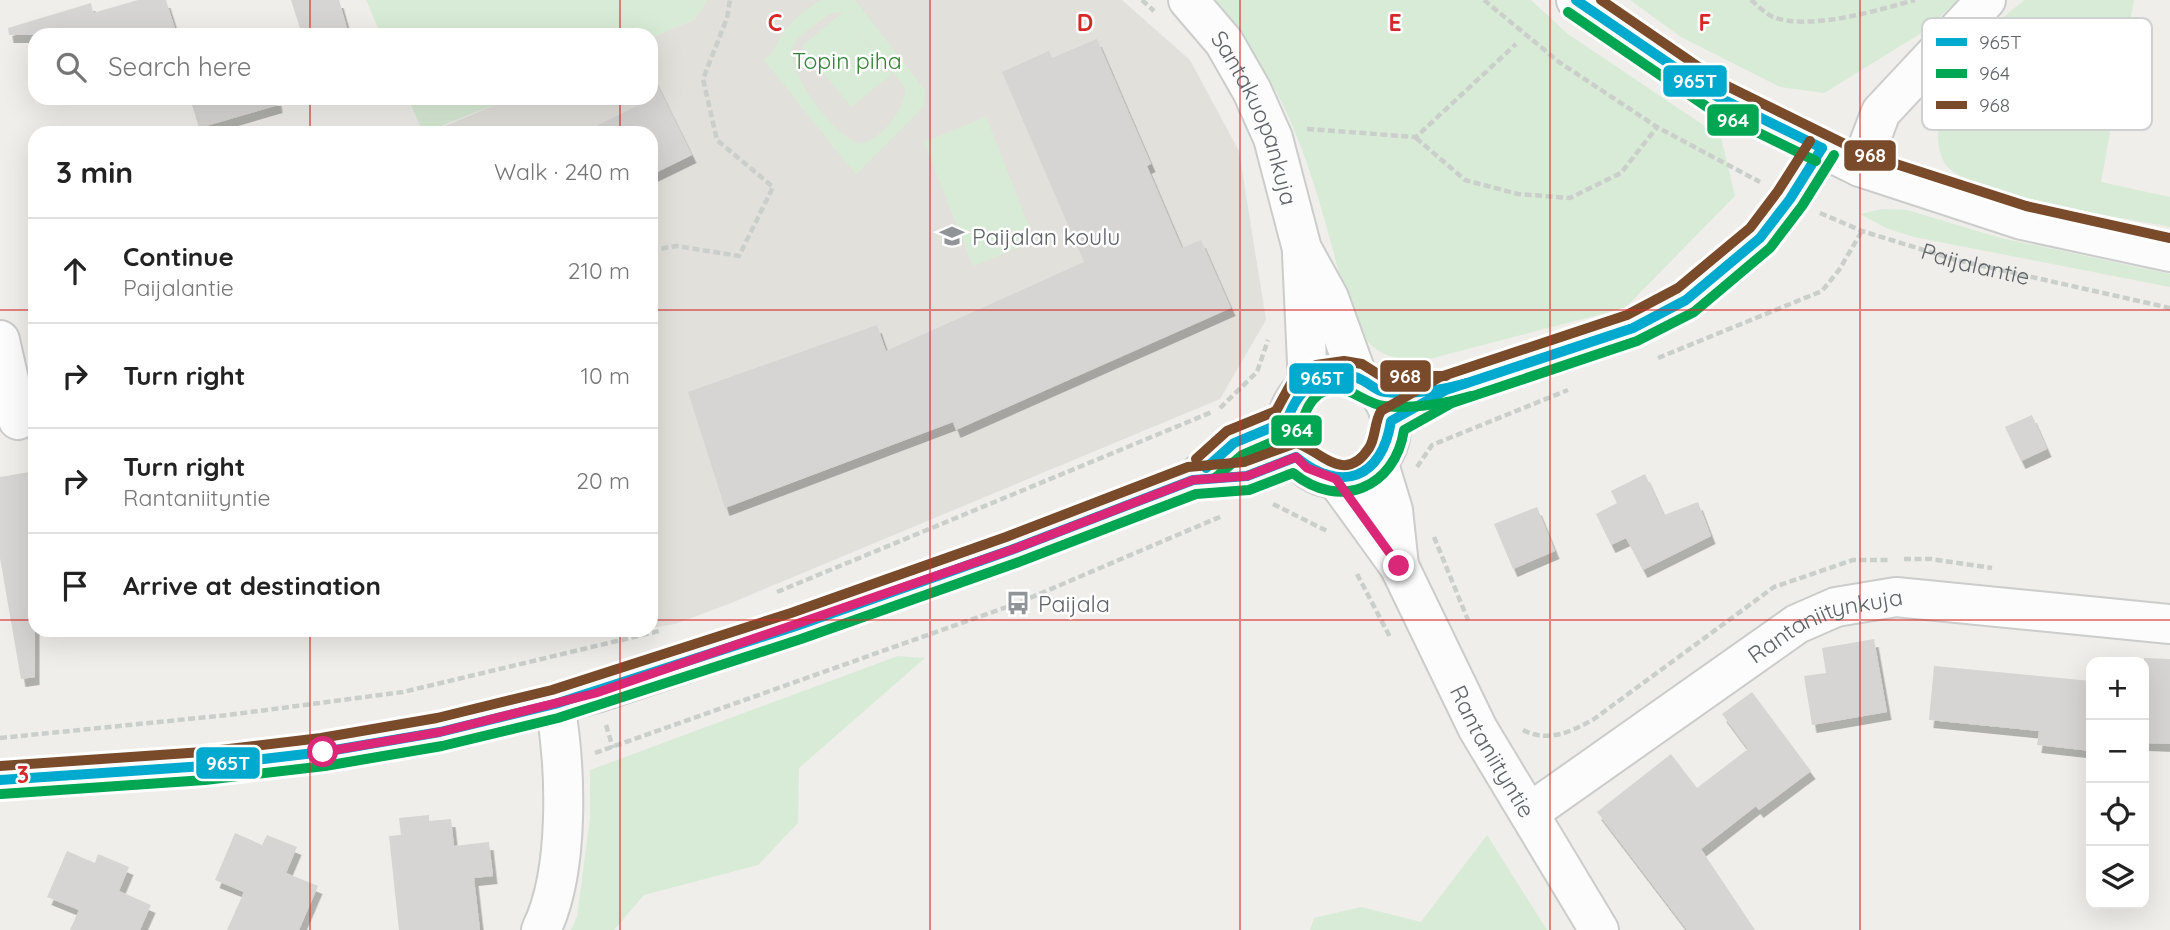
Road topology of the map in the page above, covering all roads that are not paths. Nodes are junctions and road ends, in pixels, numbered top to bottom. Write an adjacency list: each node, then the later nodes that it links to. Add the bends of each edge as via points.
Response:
1 (1188, 0): 8 (street, Santakuopankuja, via 1224,43 1252,91 1273,138)
2 (1576, 0): 6 (street, via 1718,97)
3 (1986, 0): 4 (street)
4 (1969, 18)
5 (1922, 68): 7 (street, via 1881,112)
6 (1822, 148): 7 (street); 12 (street, via 1760,238 1686,300 1633,328 1446,390)
7 (1860, 167): 9 (street, via 2022,220)
8 (1302, 249): 11 (street, Santakuopankuja); 12 (street, Santakuopankuja)
9 (2170, 252)
10 (0, 340): 13 (street)
11 (1308, 383): 12 (street, via 1332,375); 14 (street, via 1290,407)
12 (1375, 396): 15 (street, via 1386,449)
13 (18, 420)
14 (1291, 439): 16 (street, via 1314,472); 19 (street, via 1247,476 1193,480 809,622)
15 (1378, 461): 16 (street, via 1359,475); 17 (street, Rantaniityntie, via 1393,510)
16 (1336, 479): 17 (street, Rantaniityntie)
17 (1399, 566): 21 (street, Rantaniityntie, via 1478,729)
18 (2170, 624): 21 (street, Rantaniitynkuja, via 1896,597 1836,607 1797,624)
19 (555, 704): 20 (street, via 440,732 323,752 204,766); 22 (street, via 564,764 562,852)
20 (0, 780)
21 (1529, 813): 23 (street, Rantaniityntie)
22 (541, 930)
23 (1599, 930)

